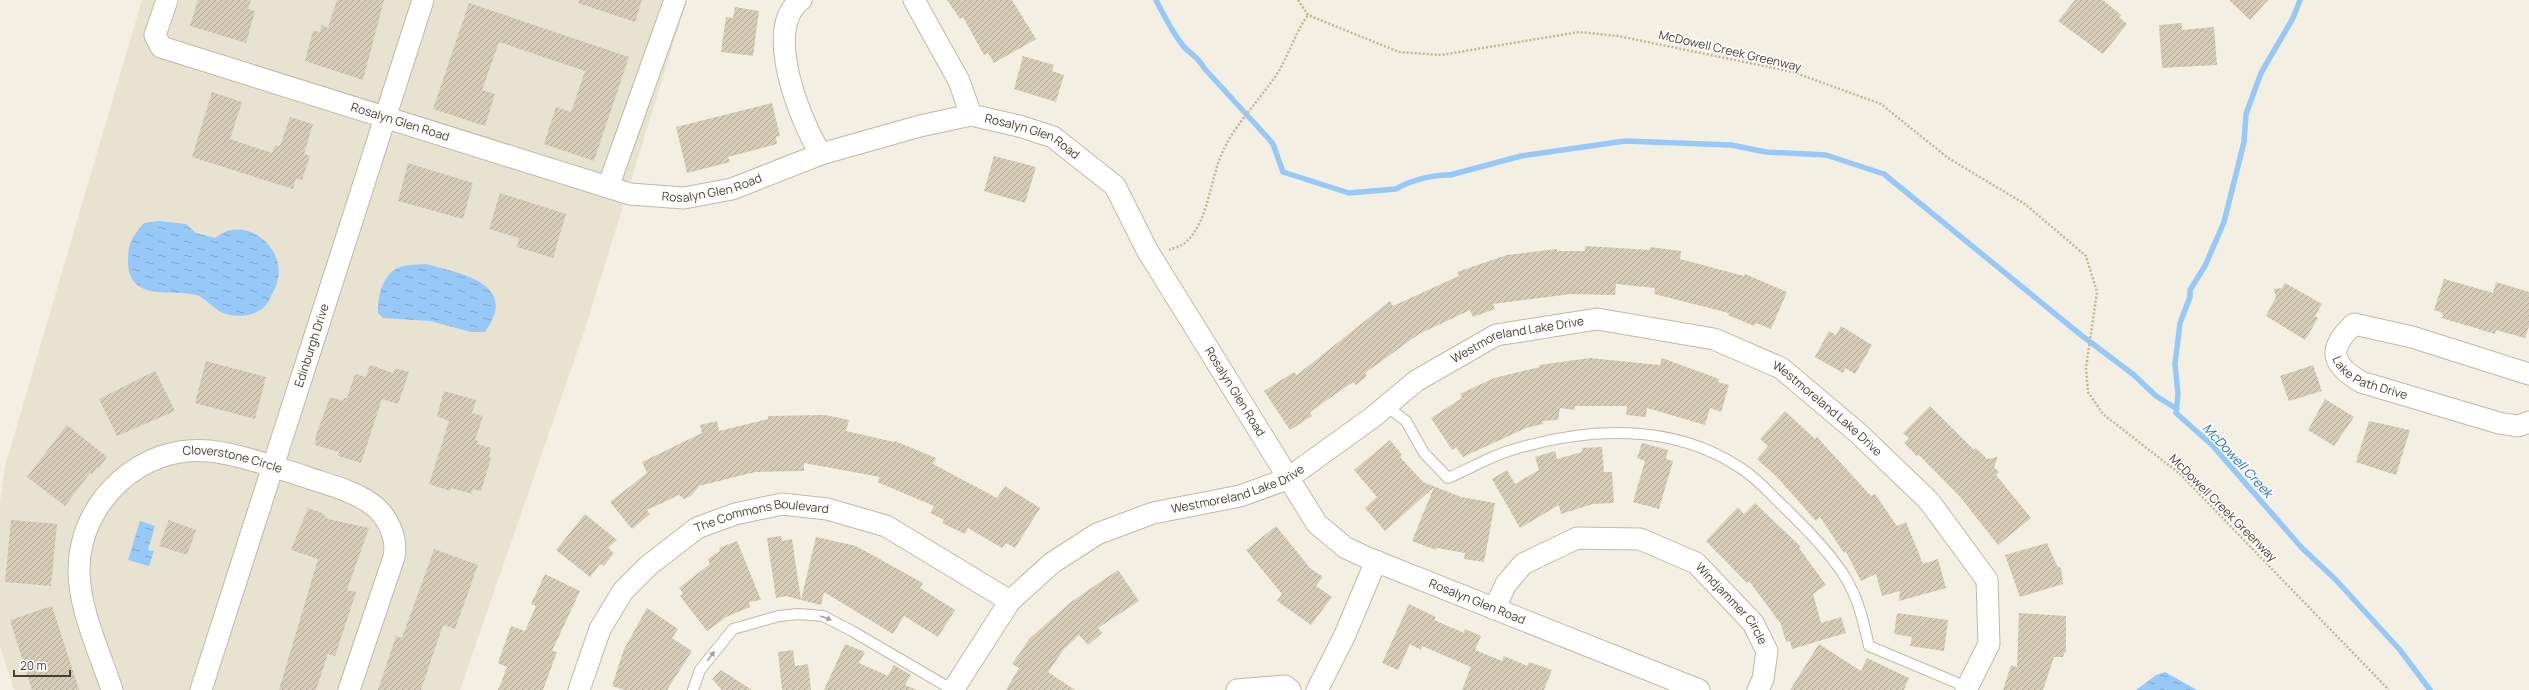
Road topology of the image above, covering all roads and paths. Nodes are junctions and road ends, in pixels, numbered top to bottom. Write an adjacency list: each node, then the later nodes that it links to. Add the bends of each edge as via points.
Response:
1 (167, 0): 9 (street, Rosalyn Glen Road, via 155,35 161,47)
2 (423, 0): 9 (street, Edinburgh Drive)
3 (675, 0): 11 (street)
4 (801, 0): 10 (street, via 788,18 785,34 785,67 807,132)
5 (914, 0): 8 (street, via 959,81)
6 (1298, 0): 7 (path)
7 (1308, 15): 12 (path, via 1296,31 1280,69 1238,125 1224,150 1214,174 1204,214 1186,242); 33 (path, McDowell Creek Greenway, via 1399,52 1442,55 1579,32 1618,36 1793,72 1882,104 1948,158 2025,204 2086,256 2097,292 2086,368 2088,392 2103,414 2180,474)
8 (971, 115): 10 (street, Rosalyn Glen Road, via 920,126); 12 (street, Rosalyn Glen Road, via 1054,137 1115,186)
9 (385, 118): 11 (street, Rosalyn Glen Road); 16 (street, Edinburgh Drive)
10 (821, 154): 11 (street, Rosalyn Glen Road, via 732,189 684,198 630,194)
11 (608, 187)
12 (1153, 259): 17 (street, Rosalyn Glen Road)
13 (2529, 374): 15 (street, Lake Path Drive, via 2412,337 2354,324 2340,336 2336,349 2337,362 2345,373 2361,382 2499,423 2518,426)
14 (1386, 406): 17 (street, Westmoreland Lake Drive); 21 (lane, via 1406,421 1424,453 1448,478 1513,449 1579,434 1614,432 1667,437 1706,449 1740,467 1797,519 1828,556 1850,584 1861,613 1869,646); 21 (street, Westmoreland Lake Drive, via 1416,381 1496,335 1597,319 1714,339 1781,368 1858,433 1929,501 1987,580 1989,644)
15 (2529, 422)
16 (273, 467): 22 (street, Cloverstone Circle, via 208,451 174,454 140,465 111,489 99,503 83,540 79,569 80,588); 23 (street, Edinburgh Drive); 24 (street, Cloverstone Circle, via 332,485 370,503 380,513 394,537 394,558)
17 (1287, 479): 18 (street, Rosalyn Glen Road, via 1316,524 1346,548); 19 (street, Westmoreland Lake Drive, via 1240,496 1154,513 1097,534 1052,563)
18 (1376, 561): 20 (street, Rosalyn Glen Road); 30 (street, via 1344,637)
19 (1010, 601): 25 (street, The Commons Boulevard, via 886,526 827,509 782,504 735,514 697,528 648,566 623,591 600,629); 27 (street, Westmoreland Lake Drive)
20 (1494, 609): 31 (street, Rosalyn Glen Road); 32 (street, Windjammer Circle, via 1506,584 1523,564 1576,538 1640,539 1696,563 1753,623 1767,651 1763,679)
21 (1967, 688)
22 (112, 690)
23 (201, 690)
24 (349, 690)
25 (579, 690)
26 (693, 690): 27 (lane, one-way to 27, via 700,670 733,629 778,616 798,614 823,616 852,630)
27 (953, 690)
28 (1237, 690): 29 (street, via 1284,686)
29 (1290, 690)
30 (1317, 690)
31 (1699, 690)
32 (1758, 690)
33 (2389, 690)

